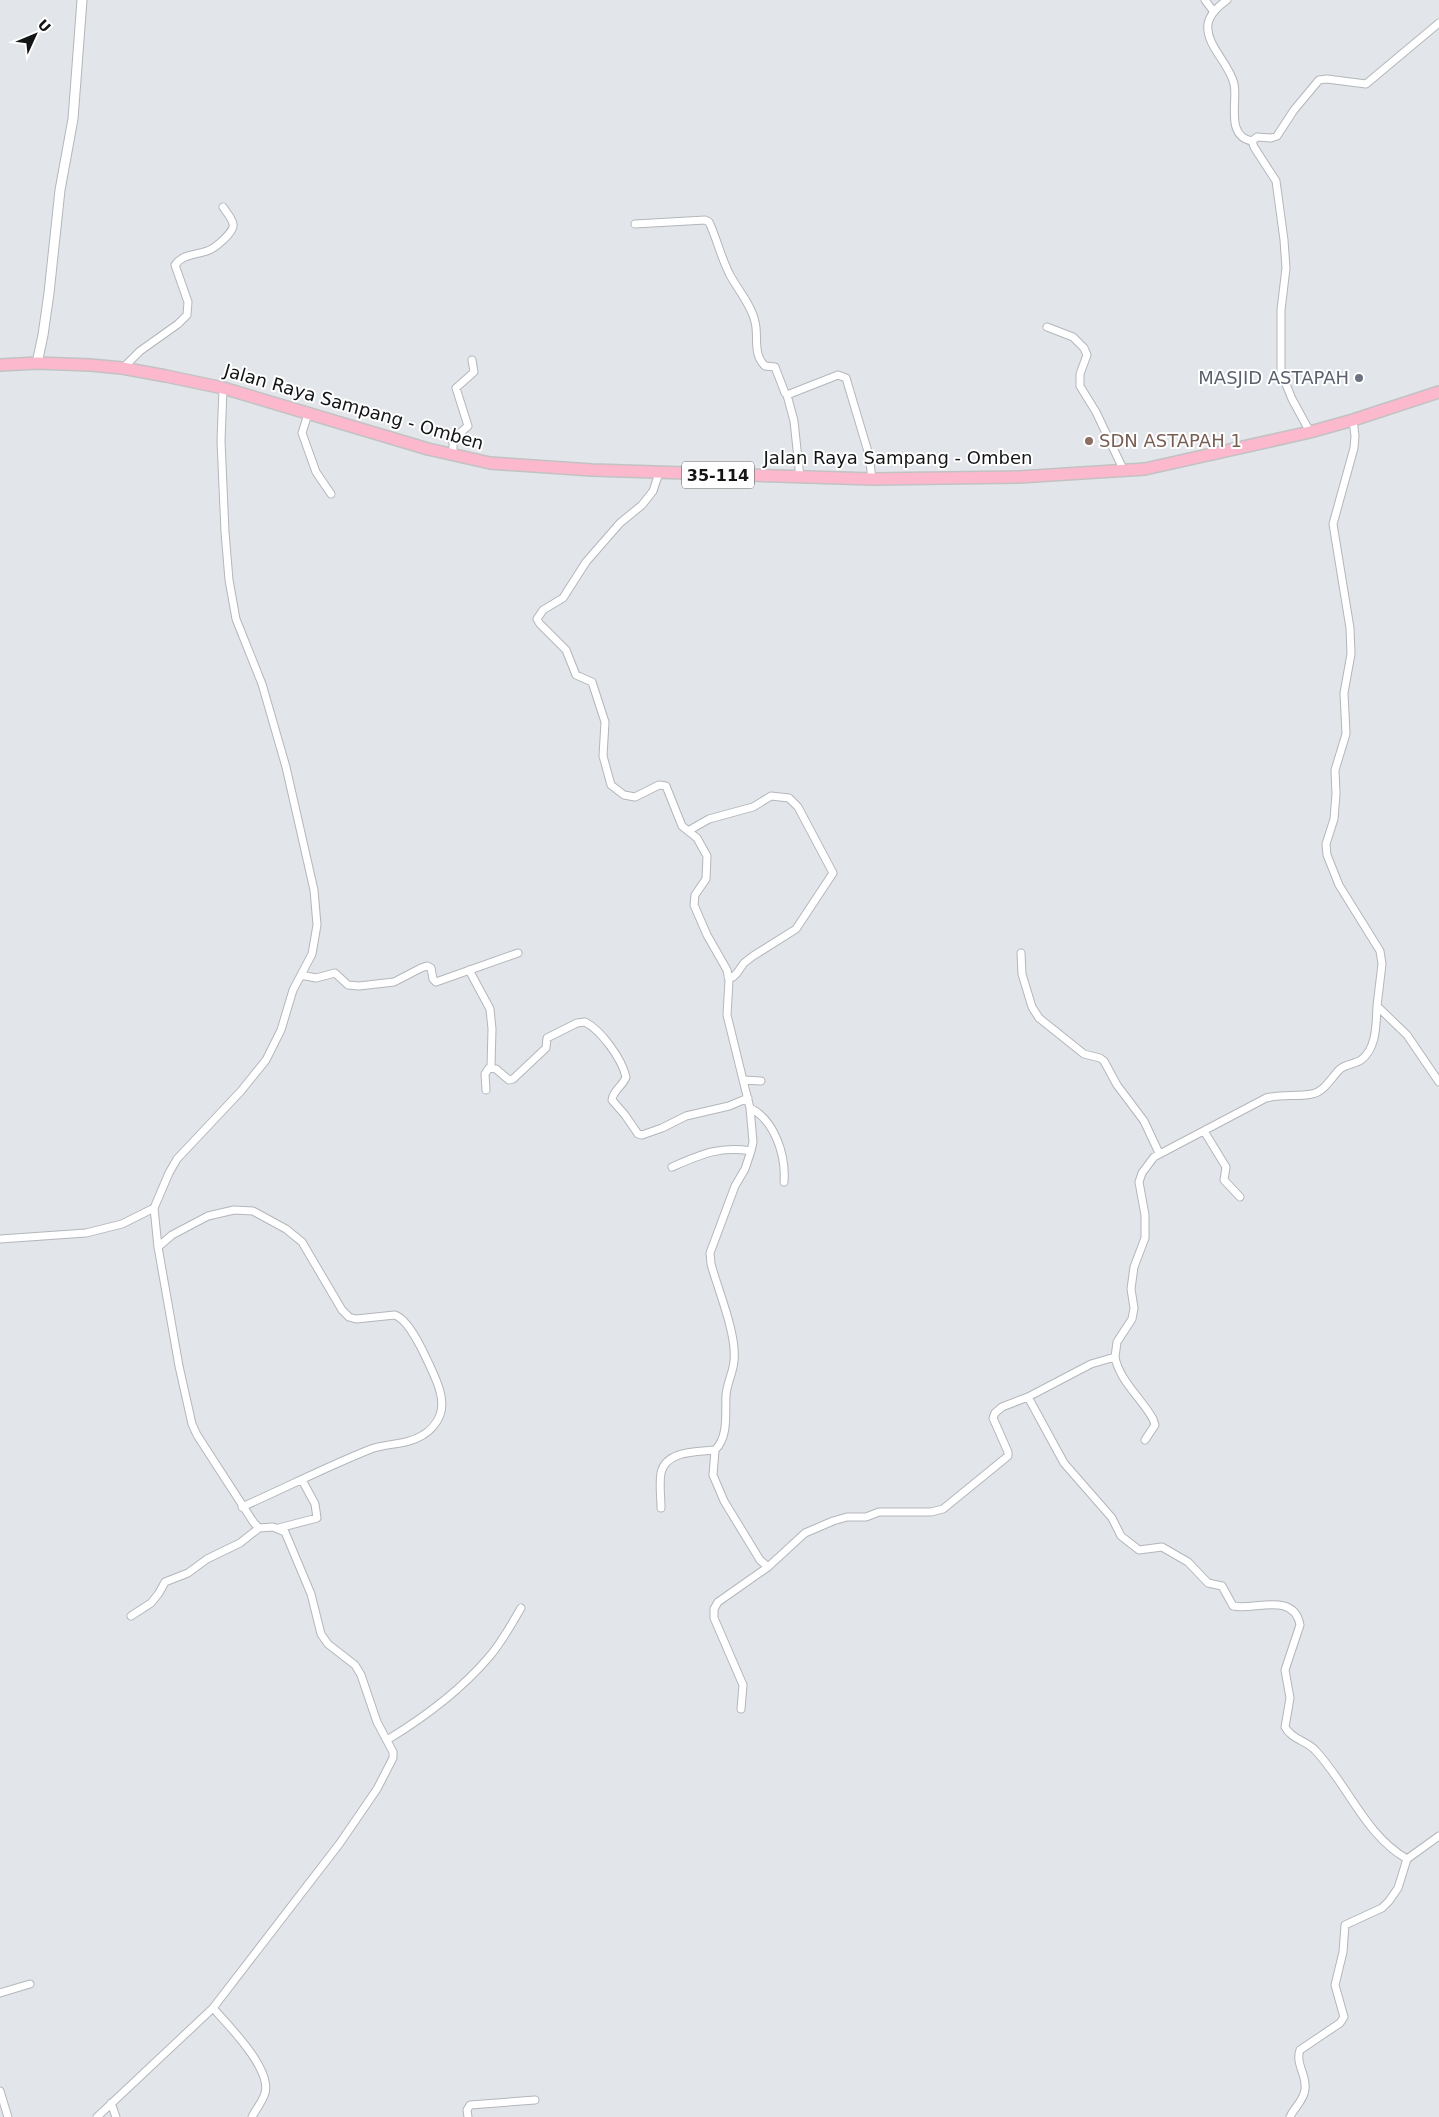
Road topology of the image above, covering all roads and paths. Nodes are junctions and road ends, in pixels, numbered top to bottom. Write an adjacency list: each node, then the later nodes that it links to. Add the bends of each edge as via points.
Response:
1 (82, 0): 11 (street, via 74,119 60,190 49,293)
2 (1205, 0): 4 (street)
3 (1227, 0): 4 (street)
4 (1214, 12): 6 (street, via 1208,29 1212,43 1234,81 1235,122 1238,131)
5 (1439, 23): 6 (street, via 1366,84 1319,80 1277,136 1257,137)
6 (1252, 141): 19 (street, via 1276,181 1284,240 1286,268 1280,337 1281,372)
7 (223, 207): 13 (street, via 233,224 228,235 208,250 180,258 175,265 188,302 187,315)
8 (635, 224): 16 (street, via 709,222 715,242 754,319 755,341 761,360 765,366 775,367)
9 (1047, 327): 21 (street, via 1072,337 1084,348 1087,355 1080,374 1080,386)
10 (472, 360): 20 (street, via 474,372 456,388 468,426 454,440)
11 (37, 363): 12 (main road, Jalan Raya Sampang - Omben / 35-114); 13 (main road, Jalan Raya Sampang - Omben / 35-114)
12 (0, 365)
13 (122, 368): 14 (main road, Jalan Raya Sampang - Omben / 35-114)
14 (222, 388): 17 (main road, Jalan Raya Sampang - Omben / 35-114); 30 (street, via 225,532 236,619 270,708 317,909 314,944)
15 (1439, 392): 18 (main road, Jalan Raya Sampang - Omben / 35-114)
16 (787, 395): 23 (street, via 794,420); 24 (street, via 838,374 844,376 864,436)
17 (308, 414): 20 (main road, Jalan Raya Sampang - Omben / 35-114); 25 (street, via 302,433 316,472)
18 (1353, 420): 19 (main road, Jalan Raya Sampang - Omben / 35-114); 32 (street, via 1354,448 1333,524 1349,621 1351,654 1344,693 1346,734 1335,770 1334,815 1326,844 1339,885 1380,951 1382,964)
19 (1310, 432): 21 (main road, Jalan Raya Sampang - Omben / 35-114, via 1180,462)
20 (453, 455): 22 (main road, Jalan Raya Sampang - Omben / 35-114, via 510,465)
21 (1124, 470): 24 (main road, Jalan Raya Sampang - Omben / 35-114, via 1019,477)
22 (659, 473): 23 (main road, Jalan Raya Sampang - Omben / 35-114); 26 (street, via 653,491 642,505 620,523 586,562 563,598 543,610 538,619 566,650 576,674 592,682 605,722 602,756 611,785 624,795 635,797 659,785 666,786 682,826)
23 (800, 478): 24 (main road, Jalan Raya Sampang - Omben / 35-114)
24 (872, 480)
25 (331, 494)
26 (688, 831): 31 (street, via 700,842 708,864 706,879 695,895 694,905); 31 (street, via 716,817 753,807 771,796 784,797 798,807 833,873 796,929 753,956 737,973)
27 (1021, 952): 42 (street, via 1022,974 1032,1007 1039,1018 1084,1054 1104,1061 1144,1121)
28 (518, 953): 29 (street)
29 (469, 970): 30 (street, via 436,982 431,968 426,966 394,982 359,986 348,985 335,973 316,978); 33 (street, via 491,1014)
30 (301, 975): 46 (street, via 266,1060 177,1160)
31 (728, 976): 34 (street, via 727,1015)
32 (1377, 1006): 35 (street, via 1407,1035); 40 (street, via 1375,1032 1368,1052 1361,1060 1342,1067 1322,1090 1312,1094 1281,1094 1266,1098)
33 (490, 1067): 37 (street, via 485,1074); 38 (street, via 511,1080 546,1048 546,1038 585,1022 619,1058 626,1077 612,1100 638,1134)
34 (744, 1080): 36 (street); 38 (street)
35 (1438, 1080)
36 (761, 1081)
37 (486, 1090)
38 (748, 1098): 39 (street)
39 (750, 1108): 41 (street); 44 (street, via 763,1115 772,1131 782,1159)
40 (1204, 1131): 42 (street); 45 (street, via 1226,1167 1224,1180)
41 (751, 1151): 43 (street, via 735,1148 717,1150); 52 (street, via 710,1253 710,1264 732,1335 735,1360 726,1393 724,1433)
42 (1159, 1153): 49 (street, via 1147,1165 1139,1182 1145,1238 1134,1268 1132,1318 1117,1342)
43 (672, 1167)
44 (784, 1182)
45 (1240, 1197)
46 (154, 1208): 47 (street, via 122,1224 86,1232); 48 (street)
47 (0, 1239)
48 (158, 1247): 53 (street, via 172,1235 203,1218 234,1210 253,1211 302,1242 349,1317 397,1315 414,1336 438,1384 442,1407 440,1417 422,1436 404,1443 373,1448); 54 (street, via 192,1424)
49 (1115, 1357): 50 (street, via 1091,1364); 51 (street, via 1153,1419 1154,1425)
50 (1028, 1397): 58 (street, via 1002,1407 993,1415 1008,1452 1006,1458 943,1508 931,1512 879,1512 833,1521 805,1533); 64 (street, via 1064,1463 1132,1546 1139,1550 1162,1547 1188,1562 1208,1583 1222,1586 1233,1606 1271,1603 1285,1606 1295,1614 1300,1625 1285,1670 1290,1698 1285,1727 1290,1734 1316,1750 1380,1838)
51 (1145, 1440)
52 (715, 1450): 55 (street, via 681,1454 665,1464 661,1475); 58 (street, via 712,1470 724,1501 760,1560)
53 (302, 1480): 54 (street); 57 (street, via 315,1504 317,1518)
54 (242, 1507): 56 (street)
55 (661, 1508)
56 (259, 1528): 57 (street); 60 (street, via 188,1573 165,1582 160,1593)
57 (279, 1528): 62 (street, via 286,1532 311,1594 321,1634 328,1644 355,1665)
58 (768, 1567): 61 (street, via 718,1602 714,1609 714,1618 743,1685)
59 (521, 1608): 62 (street, via 489,1657 445,1701)
60 (131, 1616)
61 (741, 1710)
62 (387, 1740): 67 (street, via 393,1758 377,1789)
63 (1439, 1836): 64 (street)
64 (1407, 1859): 76 (street, via 1398,1888 1389,1901 1382,1908 1345,1925 1335,1985 1344,2017 1300,2050 1298,2059 1306,2088 1303,2099)
65 (30, 1984): 66 (street)
66 (0, 1993)
67 (214, 2008): 70 (street); 74 (street, via 255,2058 265,2080 265,2093)
68 (0, 2091): 71 (street)
69 (536, 2100): 75 (street, via 470,2105)
70 (111, 2103): 72 (street); 73 (street)
71 (8, 2117)
72 (96, 2117)
73 (116, 2117)
74 (252, 2117)
75 (468, 2117)
76 (1290, 2117)

